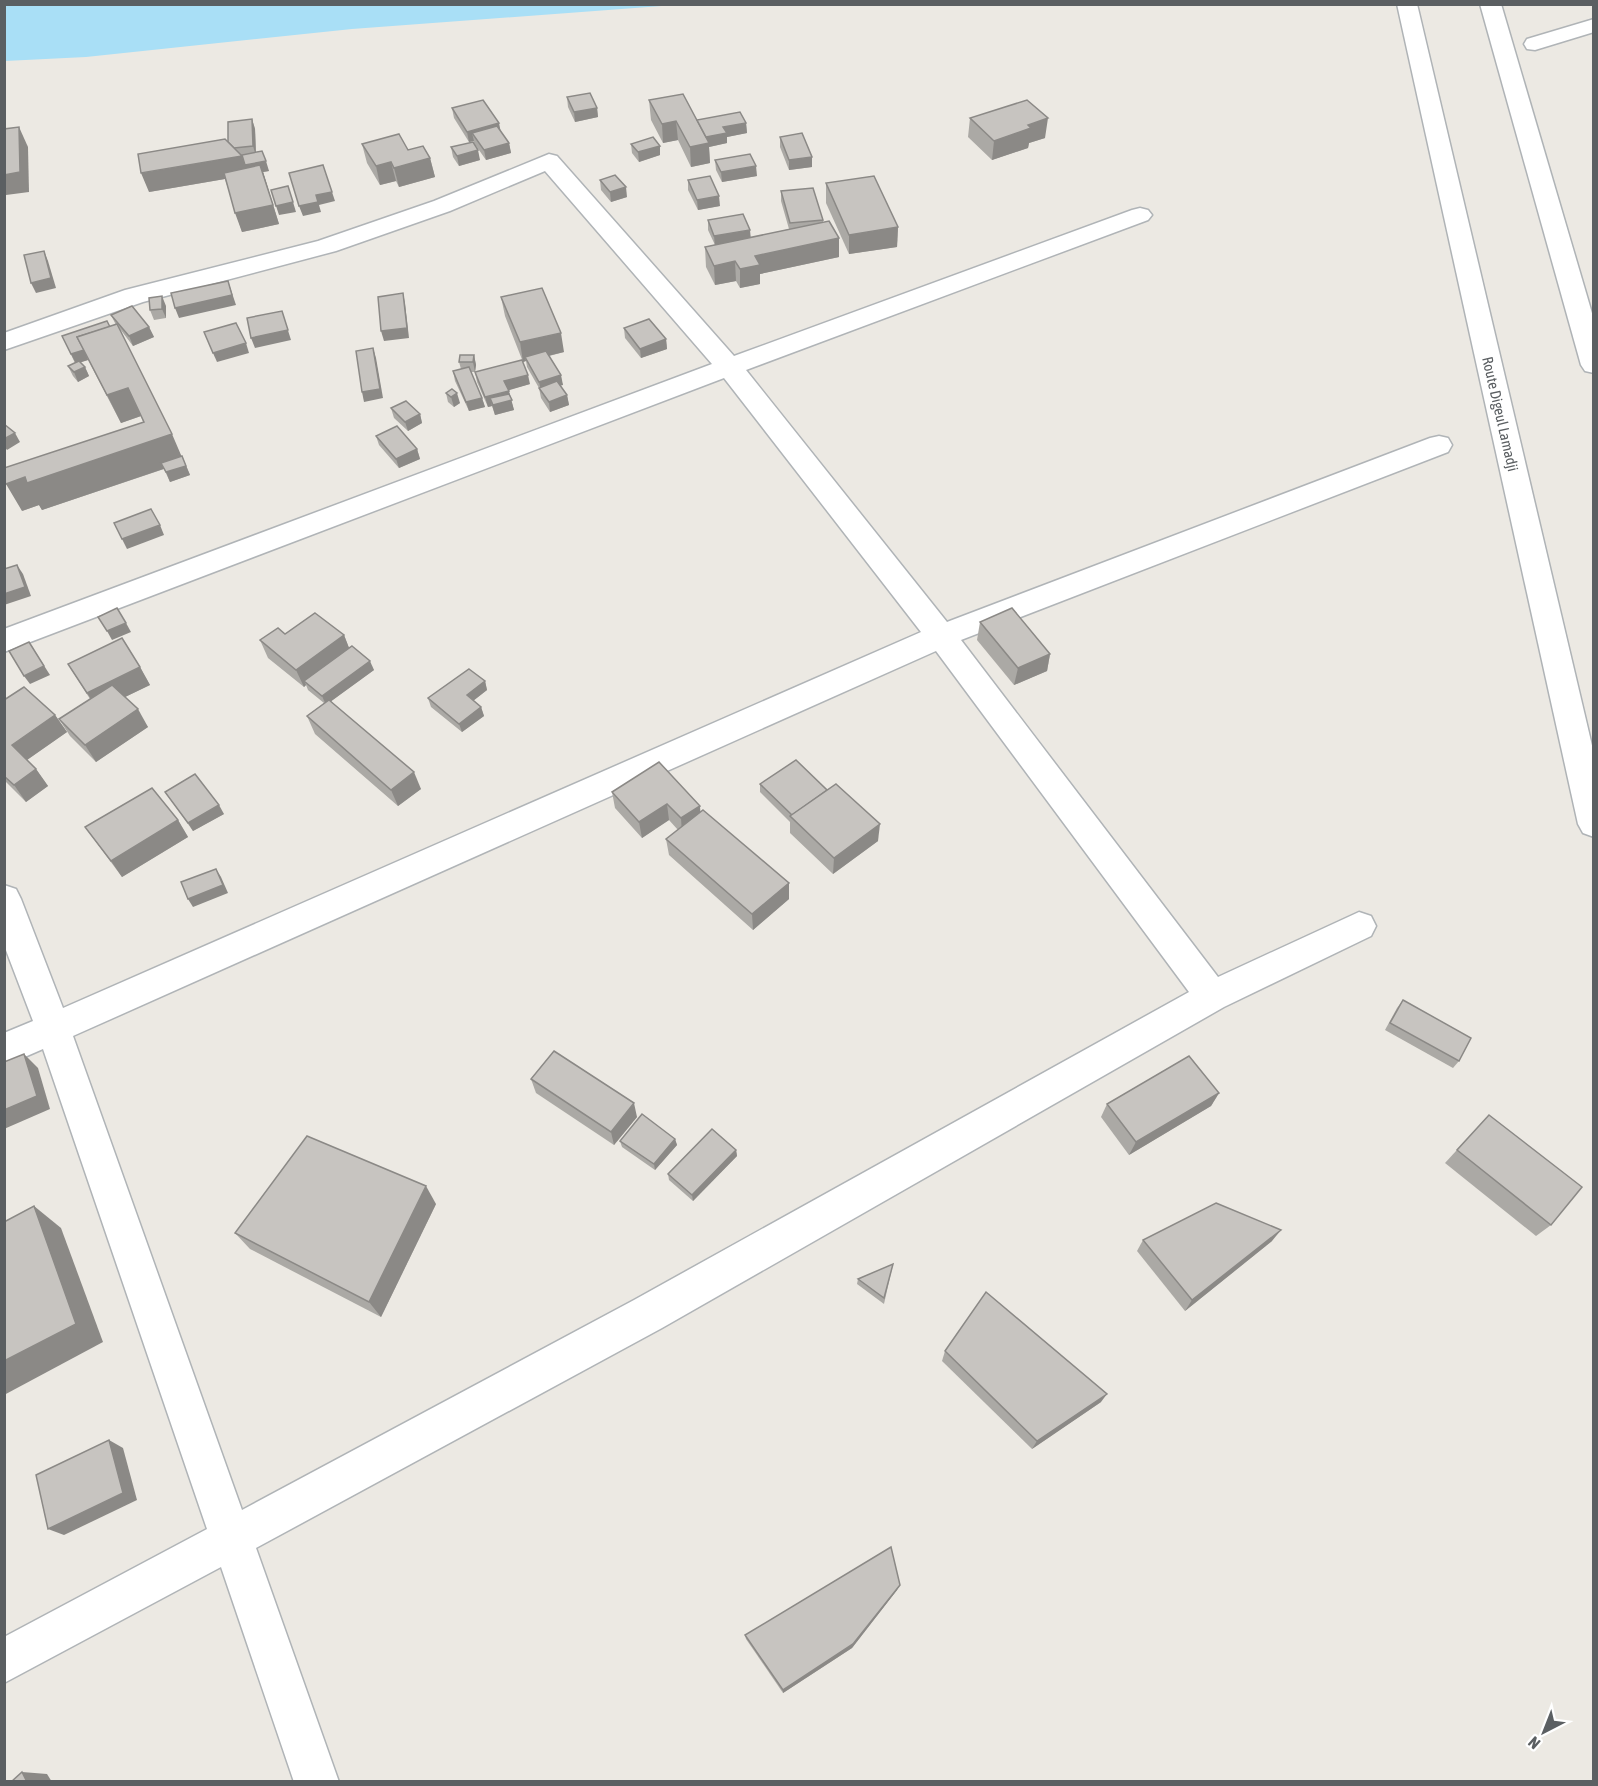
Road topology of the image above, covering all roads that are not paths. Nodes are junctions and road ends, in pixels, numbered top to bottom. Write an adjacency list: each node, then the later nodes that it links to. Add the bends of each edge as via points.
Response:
1 (1407, 4): 12 (street, Route Digeul Lamadji)
2 (1490, 4): 7 (street)
3 (1593, 25): 4 (street)
4 (1535, 44)
5 (1140, 215): 8 (street)
6 (4, 342): 8 (street, via 134,296 327,246 442,206 549,160)
7 (1593, 365)
8 (729, 367): 10 (street); 11 (street)
9 (1439, 445): 10 (street)
10 (941, 636): 15 (street); 16 (street)
11 (4, 641)
12 (1593, 824)
13 (4, 899): 16 (street)
14 (1359, 926): 15 (street)
15 (1212, 996): 18 (street, via 648,1314)
16 (53, 1028): 17 (street); 18 (street)
17 (4, 1050)
18 (231, 1540): 19 (street); 20 (street)
19 (4, 1661)
20 (317, 1782)

